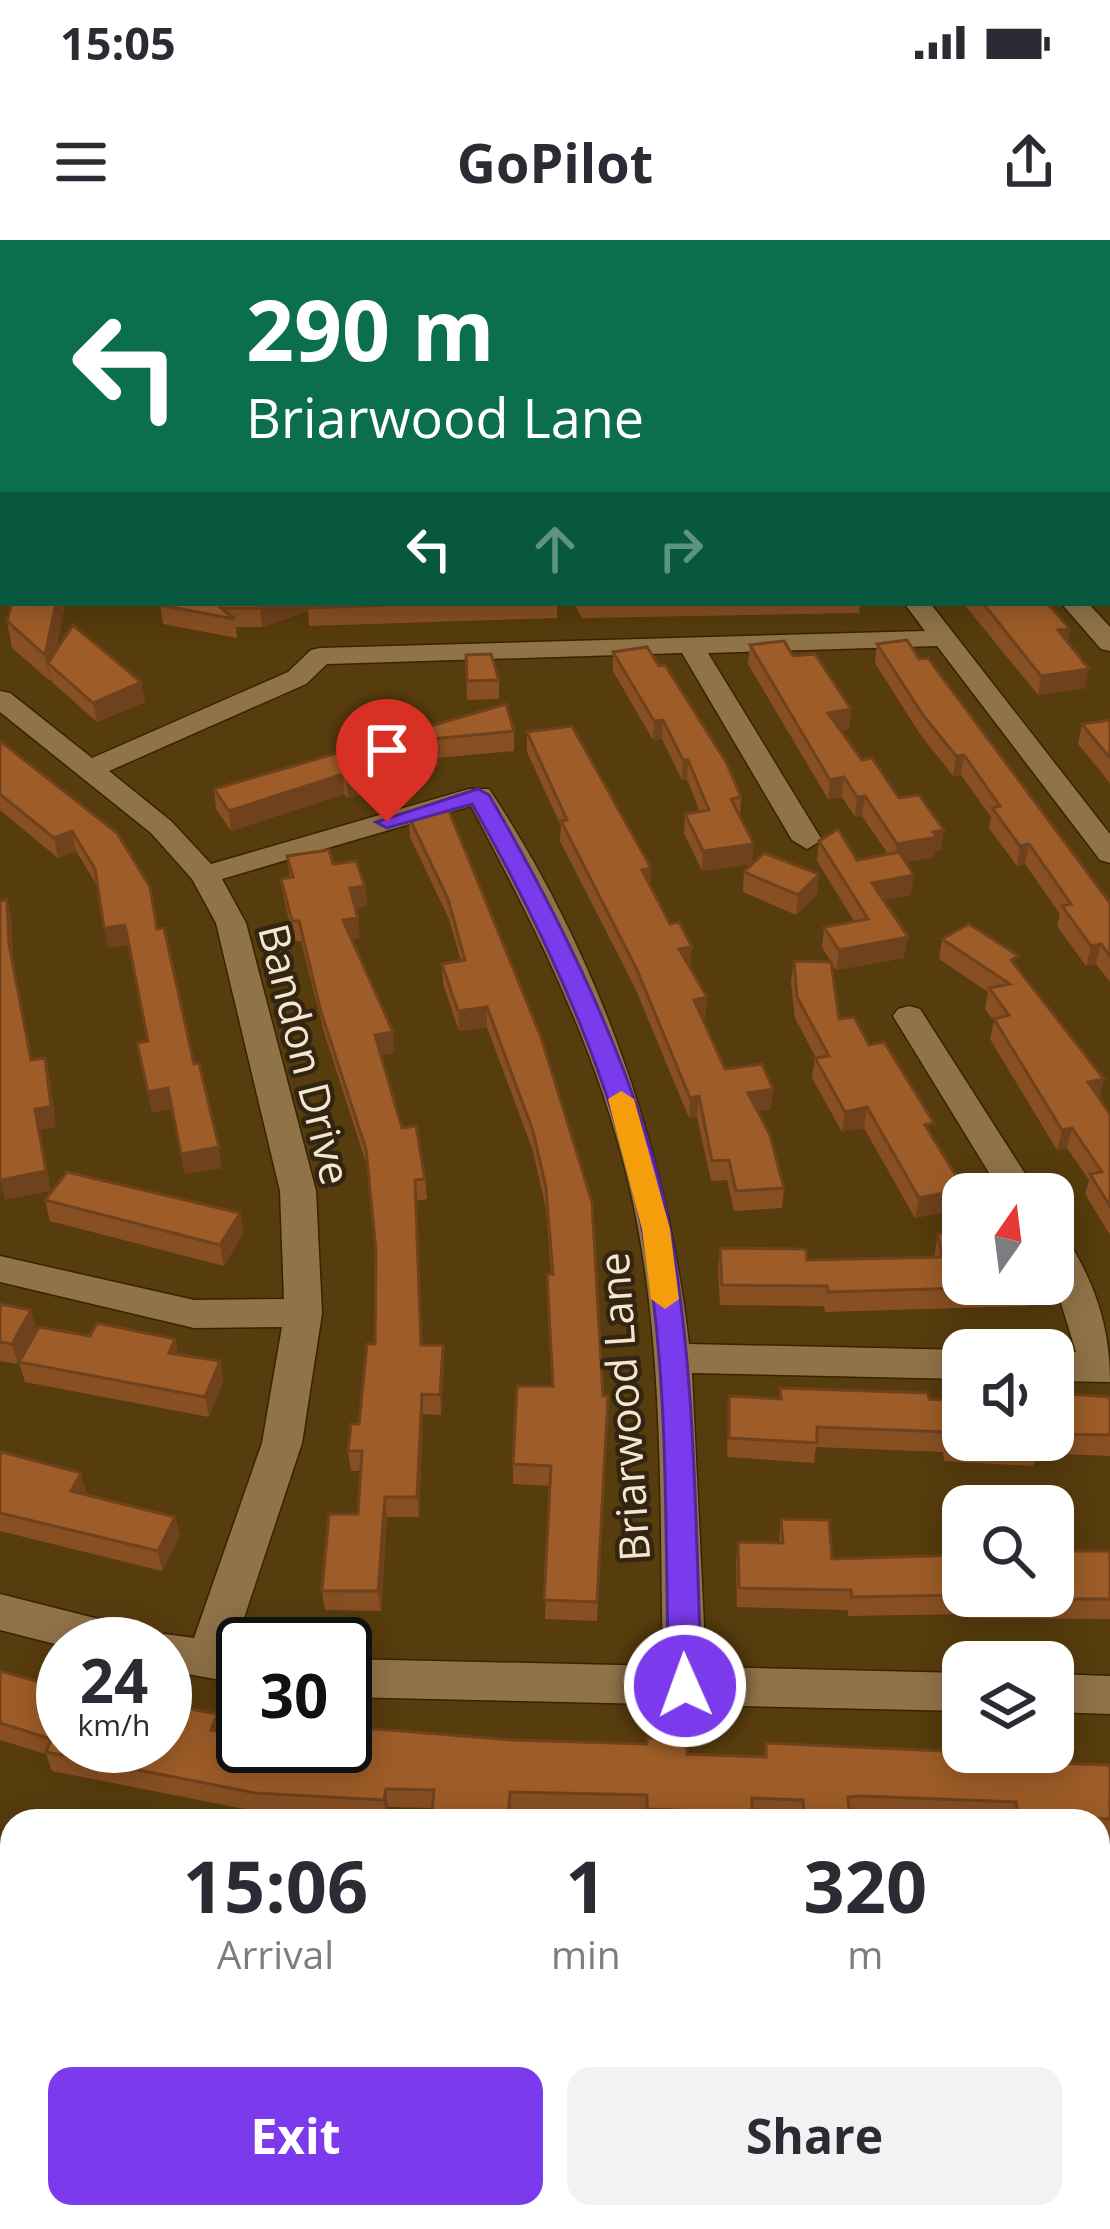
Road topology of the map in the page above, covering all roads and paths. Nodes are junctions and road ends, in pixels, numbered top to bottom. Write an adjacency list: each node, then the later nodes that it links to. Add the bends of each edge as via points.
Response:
1 (918, 606): 3 (street)
2 (1077, 606): 5 (street)
3 (942, 638): 4 (street); 9 (street)
4 (688, 643): 7 (street, via 320,656 297,678); 8 (street)
5 (1110, 643)
6 (0, 699): 7 (street, Bandon Drive)
7 (88, 770): 10 (street, Bandon Drive, via 161,827)
8 (807, 840)
9 (1110, 854)
10 (205, 875): 15 (street, Bandon Drive, via 230,923 298,1191); 16 (street, Briarwood Lane, via 478,795 531,887 622,1103 656,1229)
11 (909, 1016): 12 (street)
12 (1007, 1173)
13 (0, 1269): 15 (street, via 194,1314)
14 (1074, 1282): 19 (street)
15 (303, 1313): 21 (street, Bandon Drive, via 282,1443)
16 (672, 1358): 17 (street); 24 (street, Briarwood Lane)
17 (942, 1364)
18 (1074, 1366): 19 (street)
19 (1105, 1367)
20 (0, 1612): 22 (street)
21 (238, 1617)
22 (36, 1621)
23 (372, 1679): 24 (street)
24 (685, 1686): 25 (street)
25 (942, 1691)
26 (1074, 1694): 27 (street)
27 (1110, 1695)

